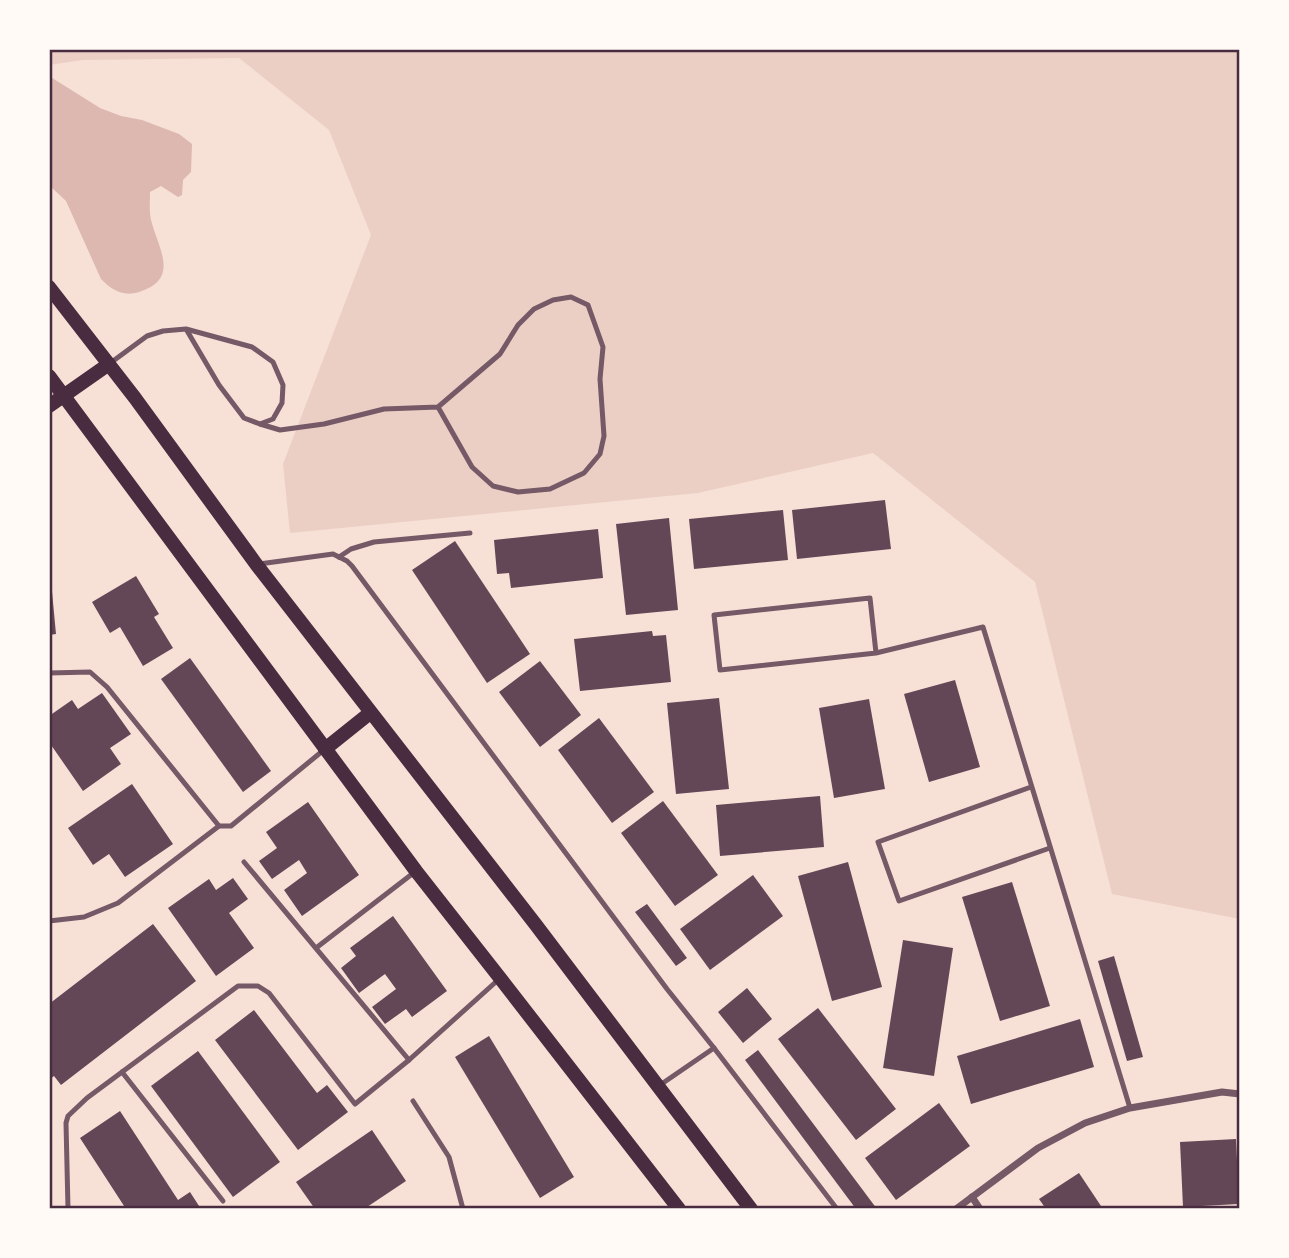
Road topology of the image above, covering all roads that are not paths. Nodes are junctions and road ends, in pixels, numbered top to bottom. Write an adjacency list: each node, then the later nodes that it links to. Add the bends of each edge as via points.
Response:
1 (49, 287): 3 (main road)
2 (186, 329): 3 (lane, via 147,336); 8 (lane, via 244,418); 8 (lane, via 252,347 272,362 283,385 282,403 273,419)
3 (109, 365): 5 (main road); 11 (main road)
4 (49, 376): 5 (main road)
5 (64, 396): 6 (main road); 15 (main road)
6 (49, 406)
7 (438, 407): 7 (lane, via 472,467 493,486 518,492 550,489 584,473 600,454 604,436 603,347 588,305 571,297 534,309 500,354); 8 (lane, via 384,409 280,430)
8 (260, 424)
9 (470, 533): 10 (lane, via 374,542)
10 (339, 557): 11 (lane); 24 (lane, via 352,566)
11 (256, 564): 14 (main road)
12 (876, 653): 12 (lane, via 720,670 714,615 870,598); 16 (lane, via 983,627)
13 (49, 673): 17 (lane, via 90,672 107,687)
14 (370, 713): 15 (main road); 27 (main road)
15 (325, 749): 17 (lane, via 231,826); 20 (main road)
16 (1031, 787): 18 (lane); 18 (lane, via 878,842 900,901)
17 (219, 826): 21 (lane, via 118,903 84,917)
18 (1050, 848): 30 (lane)
19 (244, 862): 22 (lane)
20 (415, 871): 22 (lane); 23 (main road)
21 (49, 921)
22 (316, 948): 25 (lane)
23 (500, 978): 25 (lane); 35 (main road)
24 (714, 1048): 27 (lane); 37 (lane)
25 (409, 1060): 26 (lane, via 355,1104 269,993 258,986 238,986)
26 (122, 1072): 32 (lane); 33 (lane, via 68,1116)
27 (658, 1087): 36 (main road)
28 (1240, 1094): 30 (street, via 1222,1092)
29 (413, 1101): 34 (lane, via 449,1157)
30 (1130, 1108): 31 (street, via 1085,1123 1038,1148)
31 (972, 1197): 38 (street); 39 (street)
32 (223, 1201)
33 (68, 1209)
34 (463, 1209)
35 (679, 1209)
36 (751, 1209)
37 (837, 1209)
38 (956, 1209)
39 (980, 1209)

